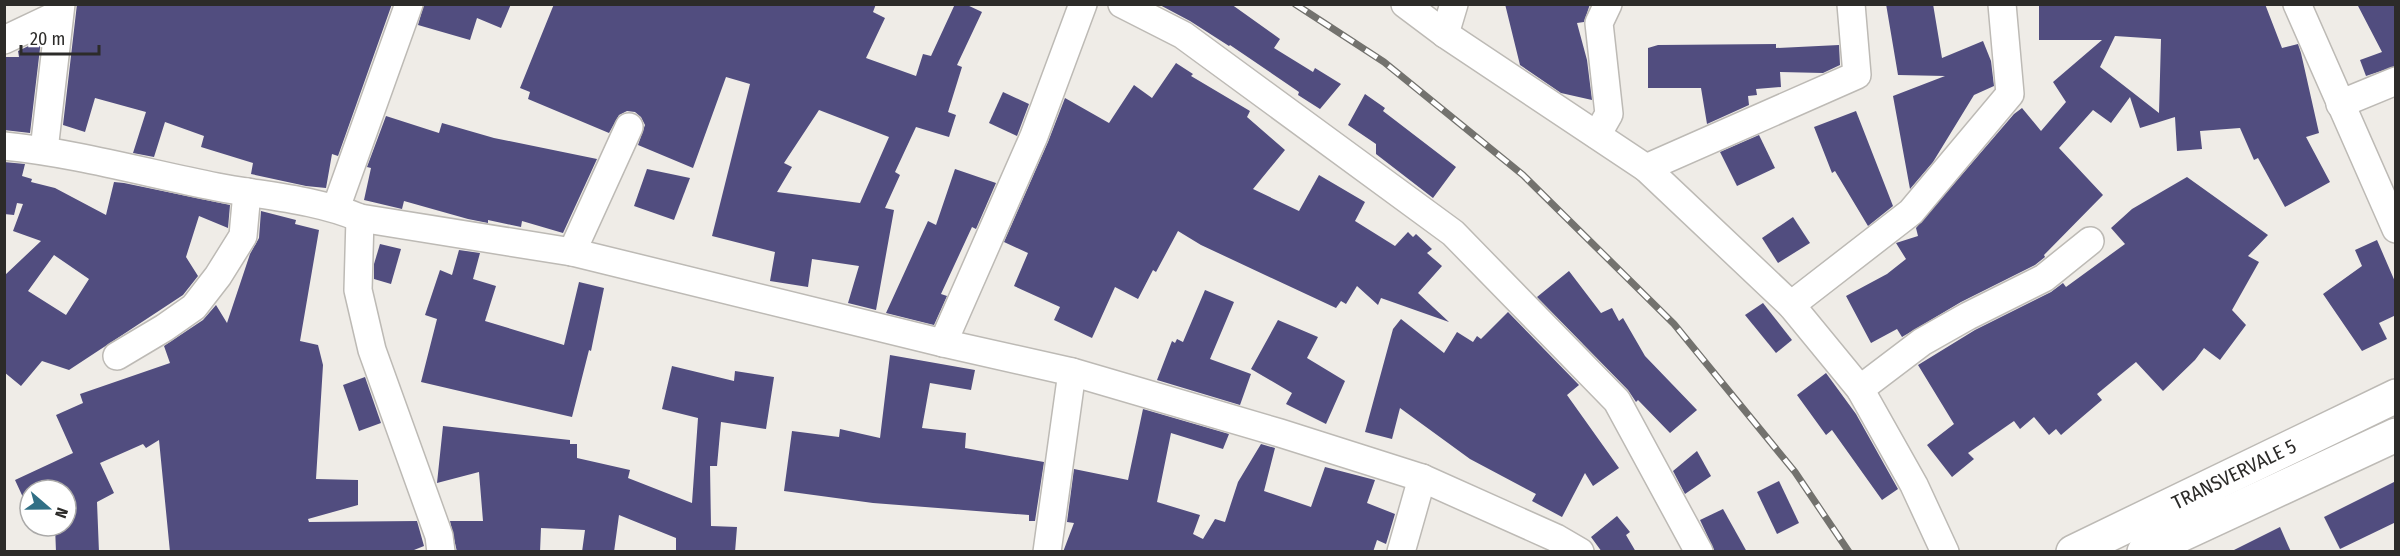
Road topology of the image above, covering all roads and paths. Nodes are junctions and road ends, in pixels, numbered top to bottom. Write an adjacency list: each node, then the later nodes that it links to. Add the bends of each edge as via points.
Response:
1 (409, 4): 21 (street)
2 (1083, 4): 26 (street, via 1034,136)
3 (1122, 4): 37 (street, via 1183,35 1453,233 1617,401)
4 (1405, 4): 11 (street)
5 (1454, 4): 11 (street)
6 (1608, 4): 16 (street, via 1599,23 1609,114)
7 (1851, 4): 19 (street, via 1857,75)
8 (2002, 4): 25 (street, via 2010,94 1911,212)
9 (2297, 4): 14 (street)
10 (60, 9): 12 (street); 18 (street)
11 (1445, 34): 16 (street)
12 (4, 40)
13 (2396, 81): 14 (street)
14 (2340, 104): 22 (street)
15 (629, 127): 24 (street)
16 (1597, 135): 19 (street)
17 (4, 146): 18 (street)
18 (44, 150): 20 (street)
19 (1646, 168): 25 (street)
20 (247, 192): 21 (street); 27 (street, via 243,236 194,307)
21 (348, 213): 24 (street); 33 (street, via 358,290 372,350 439,536)
22 (2396, 229)
23 (2090, 241): 29 (street, via 2044,278 1922,342)
24 (572, 252): 26 (street)
25 (1791, 305): 29 (street)
26 (943, 343): 28 (street)
27 (117, 356)
28 (1072, 372): 32 (street); 34 (street)
29 (1860, 389): 38 (street, via 1914,485)
30 (2396, 396): 39 (main road, TRANSVERVALE 5)
31 (2396, 435): 40 (main road, TRANSVERVALE 5)
32 (1422, 478): 35 (street); 36 (street)
33 (441, 552)
34 (1047, 552)
35 (1401, 552)
36 (1580, 552)
37 (1699, 552)
38 (1945, 552)
39 (2073, 552)
40 (2144, 552)

